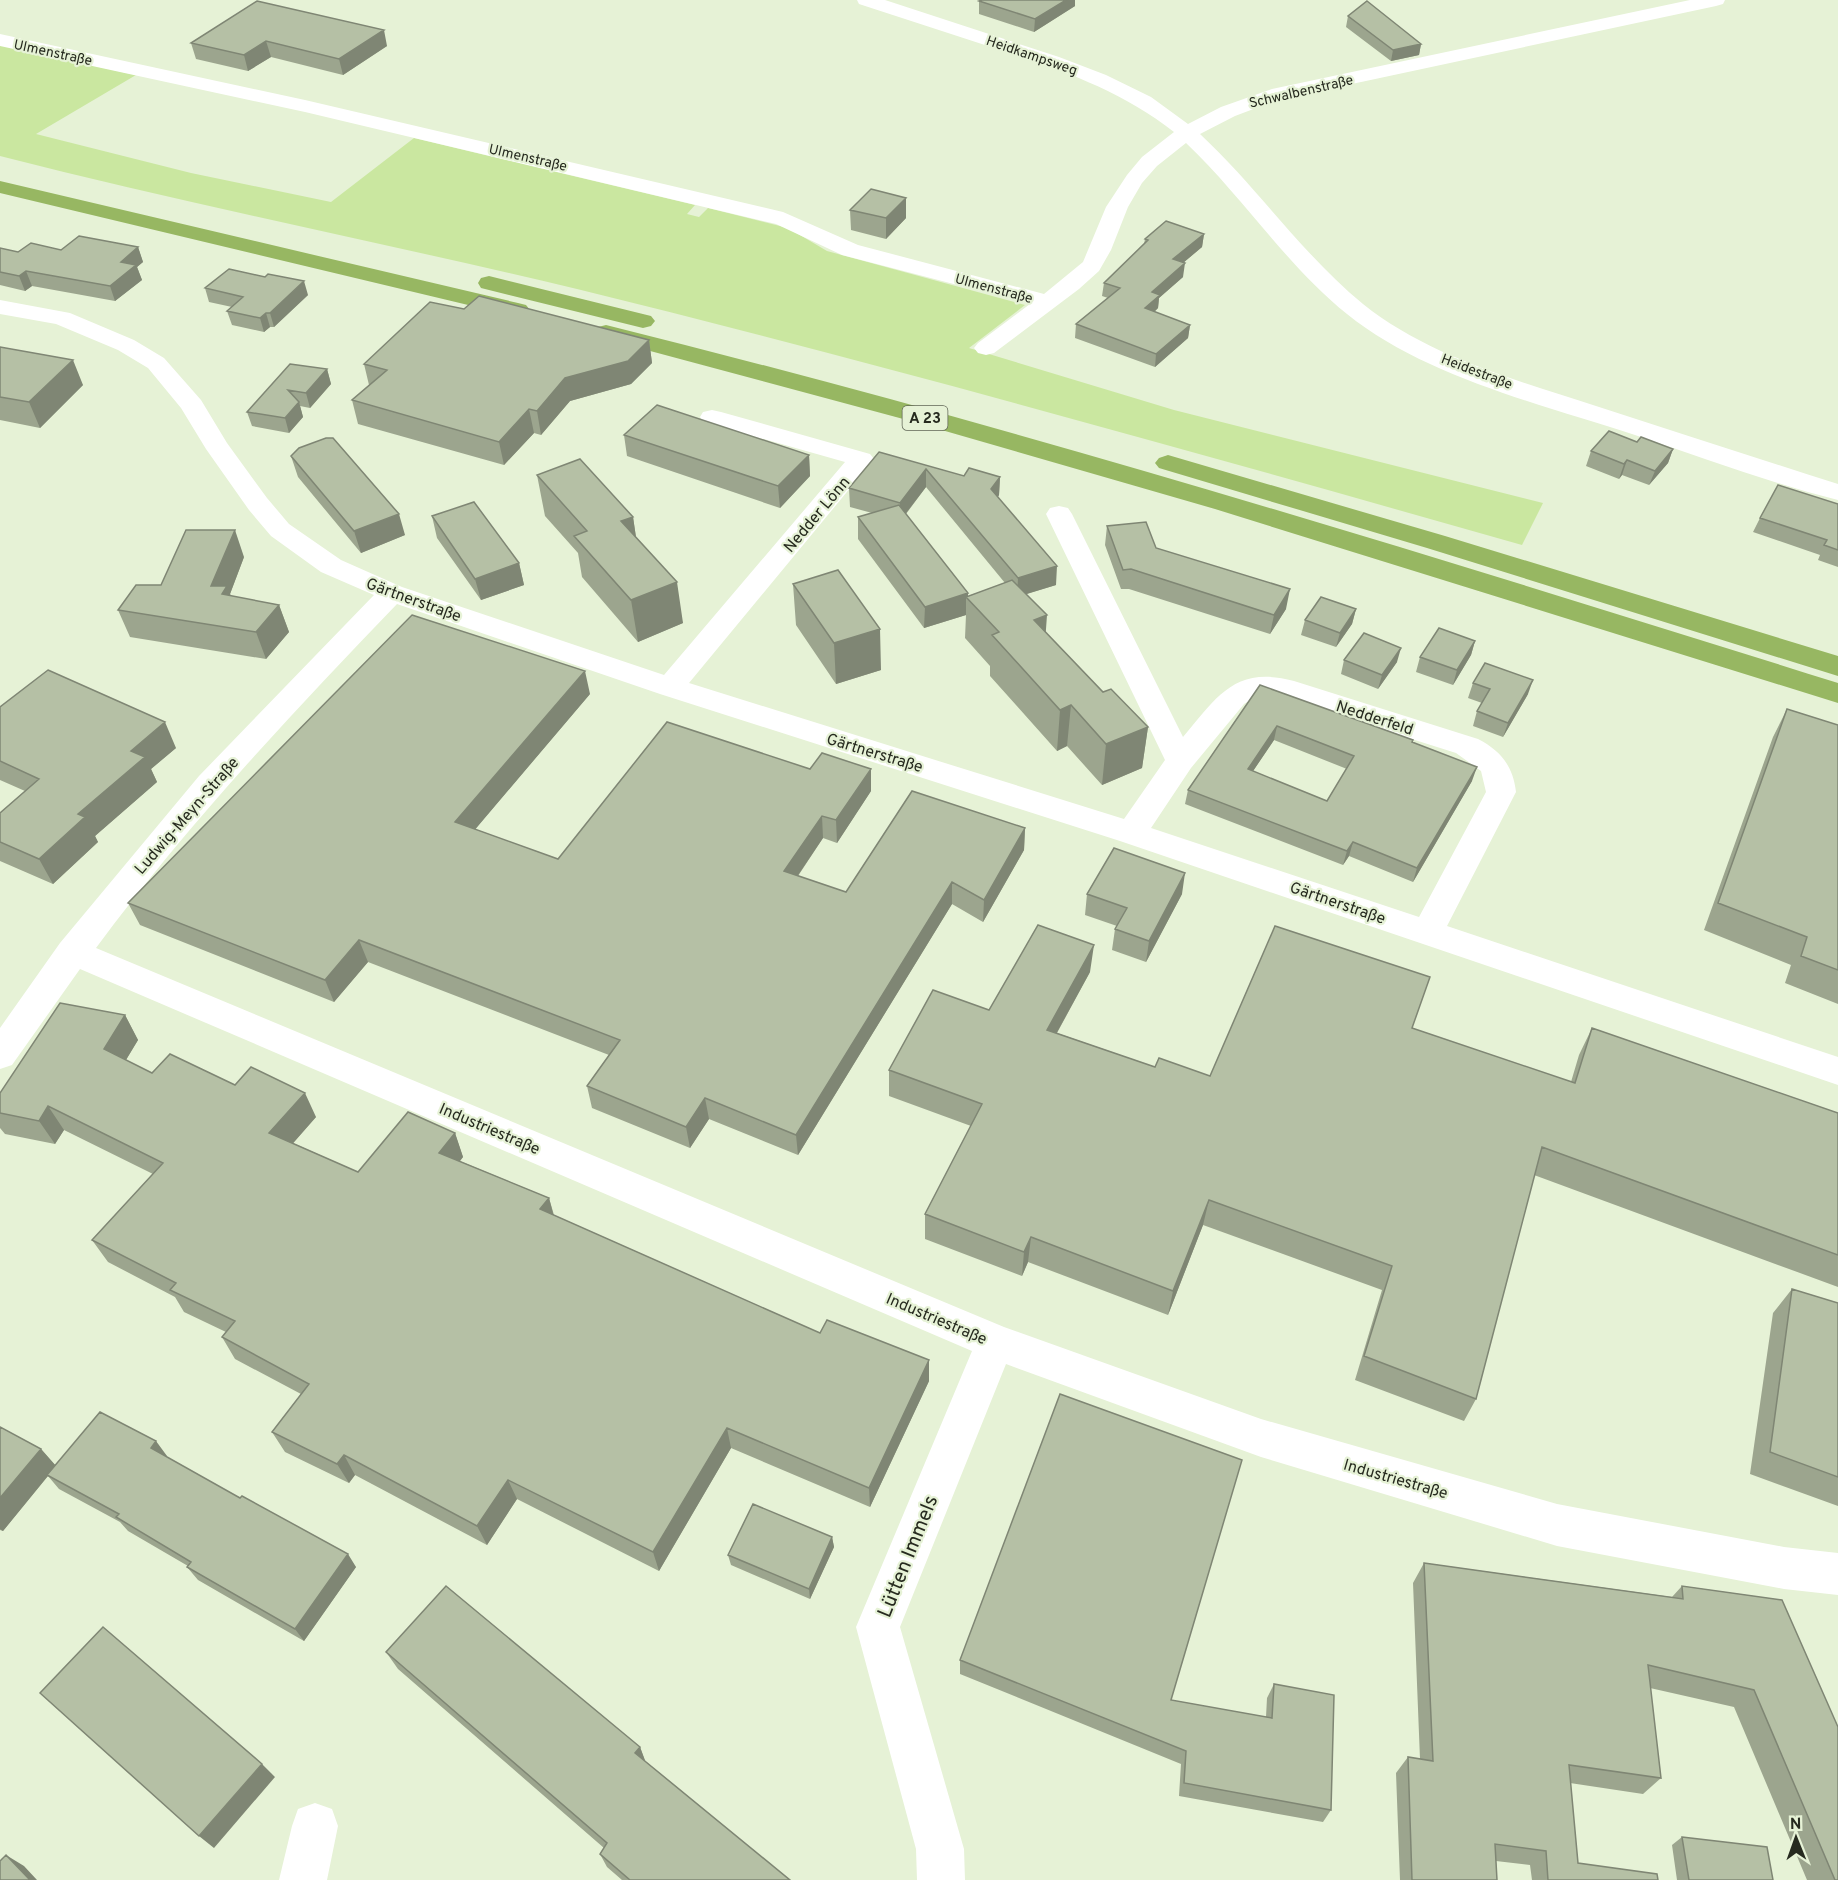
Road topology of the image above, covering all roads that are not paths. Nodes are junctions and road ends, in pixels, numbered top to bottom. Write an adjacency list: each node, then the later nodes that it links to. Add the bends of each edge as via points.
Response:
1 (866, 0): 4 (street, Heidkampsweg, via 1094,77 1152,106)
2 (1716, 0): 4 (street, Schwalbenstraße, via 1272,95 1212,117)
3 (0, 40): 7 (street, Ulmenstraße, via 305,106 783,219 850,250)
4 (1187, 133): 7 (street, Schwalbenstraße, via 1136,175 1119,201 1091,265); 11 (street, Heidestraße, via 1332,291 1386,331 1445,360 1527,391)
5 (0, 169): 14 (highway, A 23, via 595,308 907,390 1436,542)
6 (0, 187): 16 (highway, A 23, via 571,323 888,407 1416,561)
7 (1047, 302): 9 (street, Schwalbenstraße)
8 (0, 307): 13 (street, Gärtnerstraße, via 62,318 126,345 156,363 192,405 215,444 280,530 331,566)
9 (986, 348)
10 (712, 417): 15 (street, Nedder Lönn, via 861,459)
11 (1838, 492)
12 (1059, 514): 17 (street)
13 (392, 593): 15 (street, Gärtnerstraße); 20 (street, Ludwig-Meyn-Straße, via 290,697 186,812)
14 (1838, 666)
15 (670, 687): 18 (street, Gärtnerstraße)
16 (1838, 693)
17 (1180, 761): 18 (street, Nedderfeld); 19 (street, Nedderfeld, via 1234,697 1248,688 1265,686 1284,688 1467,746 1487,756 1500,775 1501,792)
18 (1131, 833): 19 (street, Gärtnerstraße)
19 (1427, 933): 22 (street, Gärtnerstraße)
20 (72, 952): 21 (street, Ludwig-Meyn-Straße); 23 (street, Industriestraße)
21 (0, 1055)
22 (1838, 1071)
23 (994, 1342): 24 (street, Industriestraße, via 1261,1438 1557,1525 1784,1568); 27 (street, Lütten Immels, via 878,1627 940,1849)
24 (1838, 1574)
25 (315, 1826): 26 (street)
26 (303, 1880)
27 (941, 1880)

